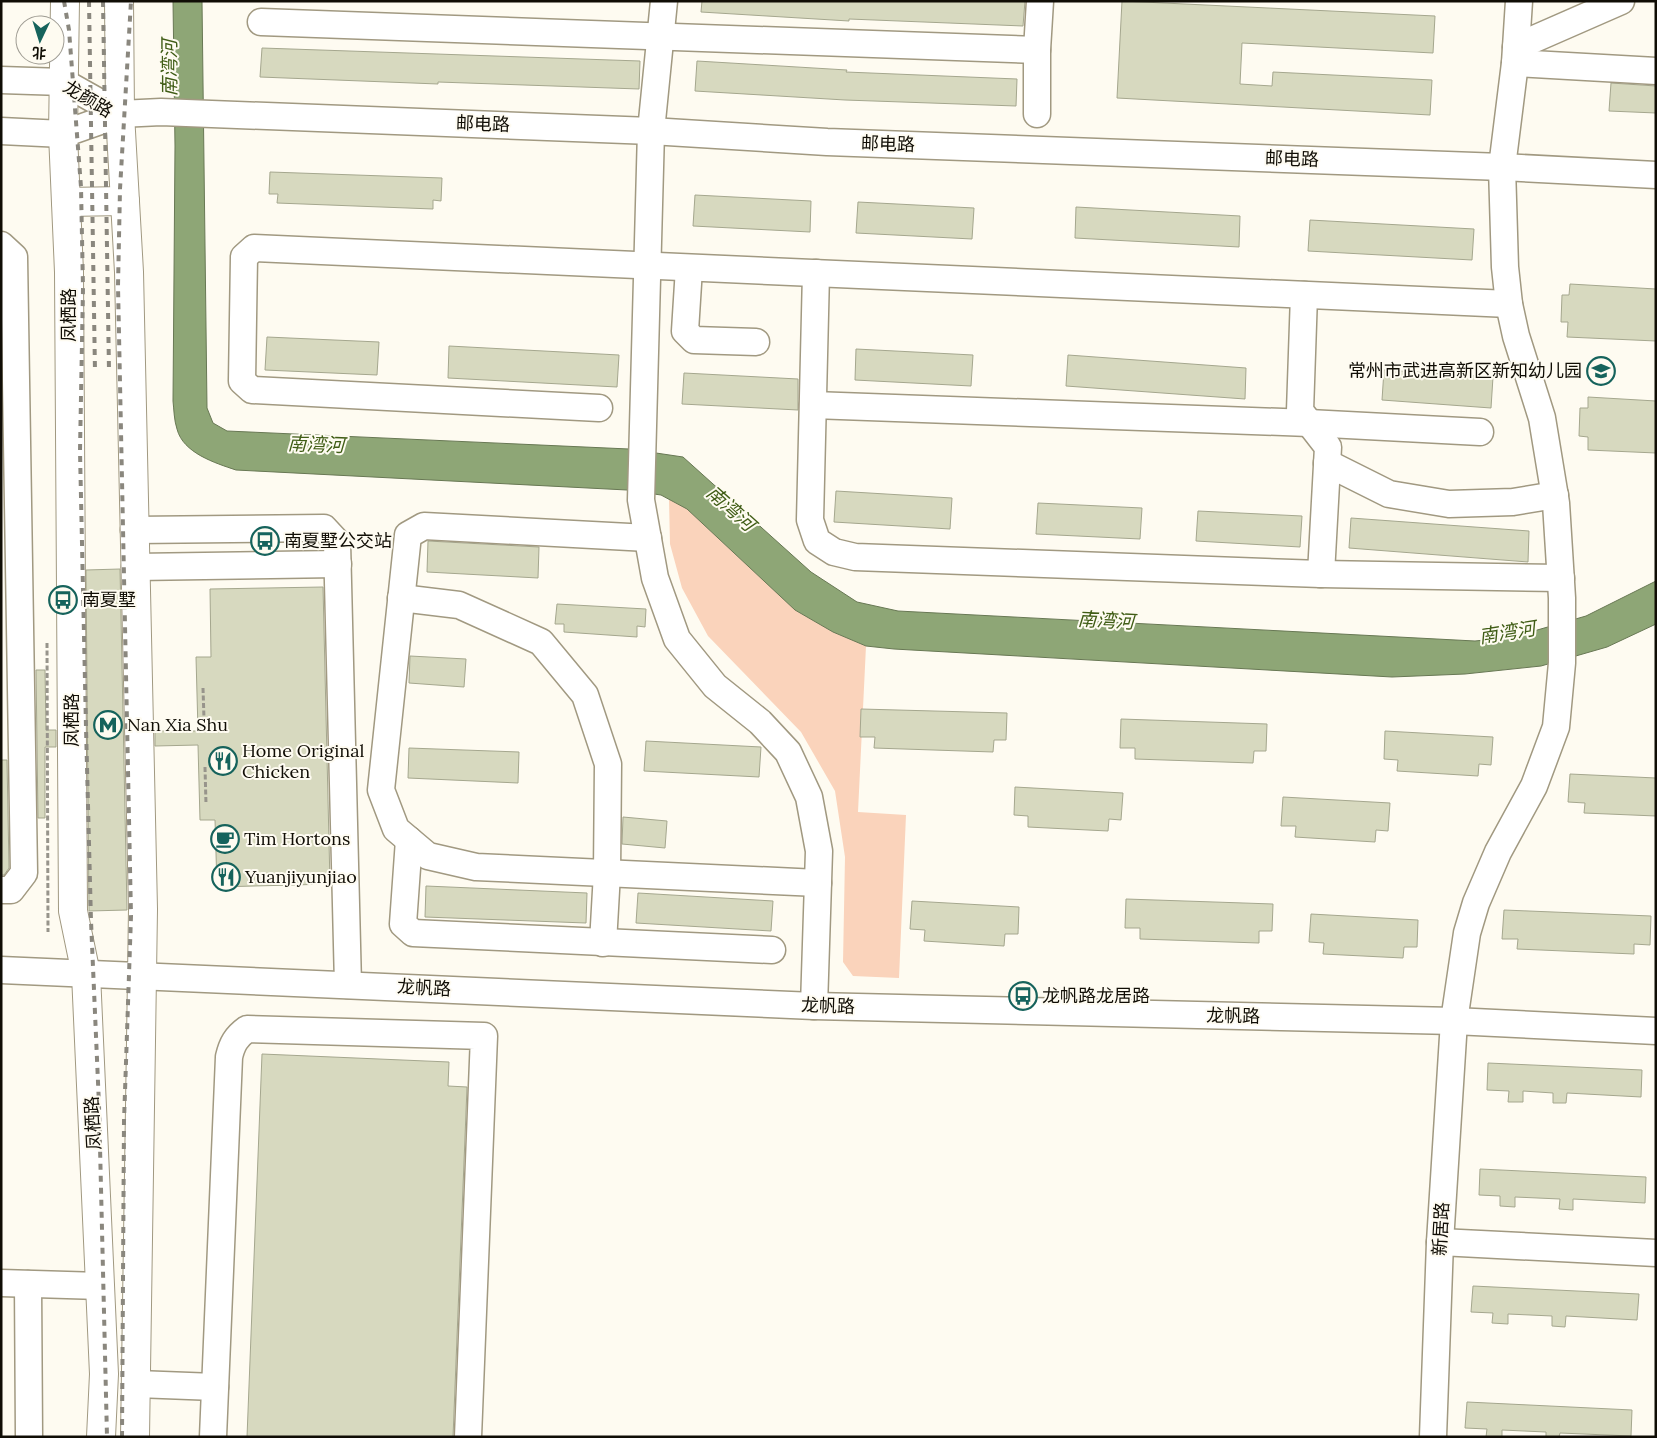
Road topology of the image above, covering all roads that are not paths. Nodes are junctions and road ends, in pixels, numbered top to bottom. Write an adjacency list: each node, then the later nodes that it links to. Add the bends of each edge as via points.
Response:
1 (65, 1): 13 (main road, 凤栖路)
2 (119, 1): 14 (main road)
3 (664, 1): 8 (street)
4 (1040, 1): 9 (street)
5 (1519, 1): 10 (street, 新居路)
6 (1621, 1): 10 (street)
7 (261, 22): 8 (street)
8 (662, 37): 9 (street); 17 (street)
9 (1037, 50): 15 (street)
10 (1515, 55): 11 (street); 19 (street, 新居路)
11 (1656, 71)
12 (1, 80): 13 (street, 龙颜路)
13 (63, 82): 14 (street, 龙颜路); 18 (main road, 凤栖路)
14 (120, 114): 17 (street, 邮电路, via 224,114); 18 (street, 龙颜路); 21 (main road)
15 (1037, 114)
16 (1, 131): 18 (street, 龙颜路)
17 (651, 131): 19 (street, 邮电路, via 827,142); 24 (street)
18 (63, 134): 22 (main road, 凤栖路)
19 (1502, 168): 20 (street, 邮电路); 28 (street, 新居路, via 1504,267)
20 (1656, 175)
21 (125, 201): 22 (main road); 36 (main road)
22 (66, 202): 50 (main road, 凤栖路, via 73,911)
23 (1, 245): 46 (street, via 14,257 24,873 10,890)
24 (648, 266): 25 (street); 31 (street, via 254,248 244,257 242,381 252,390); 37 (street, via 642,500)
25 (689, 268): 26 (street); 29 (street, via 685,331 694,340)
26 (816, 273): 27 (street); 30 (street)
27 (1304, 295): 28 (street); 32 (street, via 1300,411)
28 (1509, 304): 35 (street, 新居路, via 1542,418)
29 (756, 342)
30 (813, 405): 32 (street); 40 (street, via 810,520 816,540 834,552 855,556)
31 (600, 408)
32 (1309, 423): 33 (street); 34 (street, via 1328,447)
33 (1480, 432)
34 (1327, 463): 35 (street, via 1389,494 1449,504 1513,502); 40 (street)
35 (1555, 495): 41 (street, 新居路)
36 (134, 530): 38 (street, via 324,528 337,542); 39 (main road)
37 (648, 538): 42 (street, via 424,526 408,535); 45 (street, via 655,578 677,639 715,686 760,722 788,752 809,797 819,851)
38 (338, 564): 39 (street); 52 (street)
39 (135, 567): 51 (main road, via 143,909)
40 (1321, 574): 41 (street)
41 (1562, 588): 54 (street, 新居路, via 1562,663 1556,727 1534,786 1498,852 1476,903)
42 (401, 598): 43 (street, via 382,790 396,829); 44 (street, via 459,605 541,642 584,695 608,764)
43 (409, 840): 44 (street, via 428,856 476,867); 47 (street, via 403,924 413,933)
44 (607, 873): 45 (street); 47 (street)
45 (818, 883): 53 (street)
46 (1, 890)
47 (603, 943): 48 (street)
48 (772, 950)
49 (1, 970): 50 (street, 龙帆路)
50 (86, 974): 51 (street, 龙帆路); 60 (main road, 凤栖路)
51 (141, 976): 52 (street, 龙帆路); 61 (main road)
52 (348, 985): 53 (street, 龙帆路)
53 (814, 1006): 54 (street, 龙帆路)
54 (1454, 1021): 55 (street, 龙帆路); 56 (street, 新居路)
55 (1656, 1031)
56 (1440, 1242): 57 (street); 68 (street, 新居路)
57 (1656, 1253)
58 (1, 1283): 59 (street)
59 (28, 1284): 60 (street); 63 (street)
60 (100, 1286): 64 (main road, 凤栖路, via 104,1374)
61 (137, 1384): 62 (street); 65 (main road)
62 (215, 1387): 66 (street); 67 (street, via 232,1044 247,1029 484,1036)
63 (29, 1437)
64 (101, 1437)
65 (135, 1437)
66 (213, 1437)
67 (468, 1437)
68 (1433, 1437)

